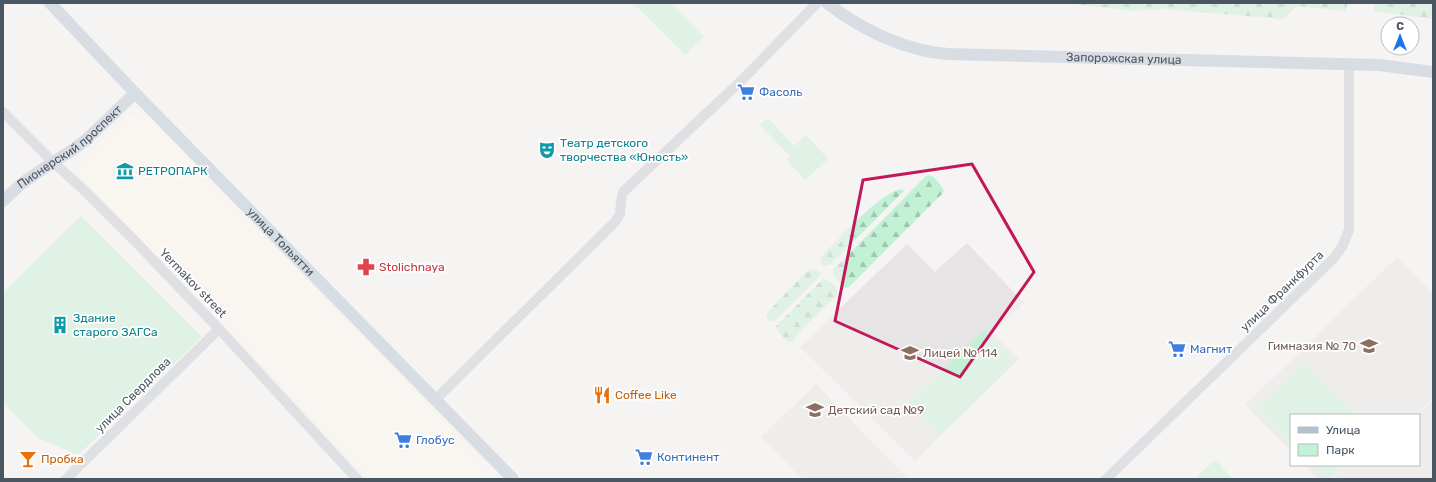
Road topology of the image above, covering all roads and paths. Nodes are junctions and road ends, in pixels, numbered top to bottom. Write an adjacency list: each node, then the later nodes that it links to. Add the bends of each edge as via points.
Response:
1 (50, 3): 6 (main road, улица Тольятти)
2 (817, 3): 11 (street, via 742,80 623,192 620,214 615,222)
3 (827, 3): 4 (main road, Запорожская улица, via 855,23 888,39 919,50 948,54)
4 (1349, 64): 5 (main road, Запорожская улица); 15 (street, улица Франкфурта, via 1349,230 1342,247 1323,269)
5 (1433, 72)
6 (135, 93): 8 (main road, Пионерский проспект, via 88,138); 11 (main road, улица Тольятти)
7 (3, 112): 8 (street, Yermakov street)
8 (53, 162): 9 (main road, Пионерский проспект, via 21,184); 10 (street, Yermakov street, via 86,192)
9 (3, 201)
10 (219, 329): 12 (street, улица Свердлова); 13 (street, Yermakov street)
11 (436, 400): 14 (main road, улица Тольятти)
12 (66, 479)
13 (357, 479)
14 (514, 479)
15 (1106, 479)

